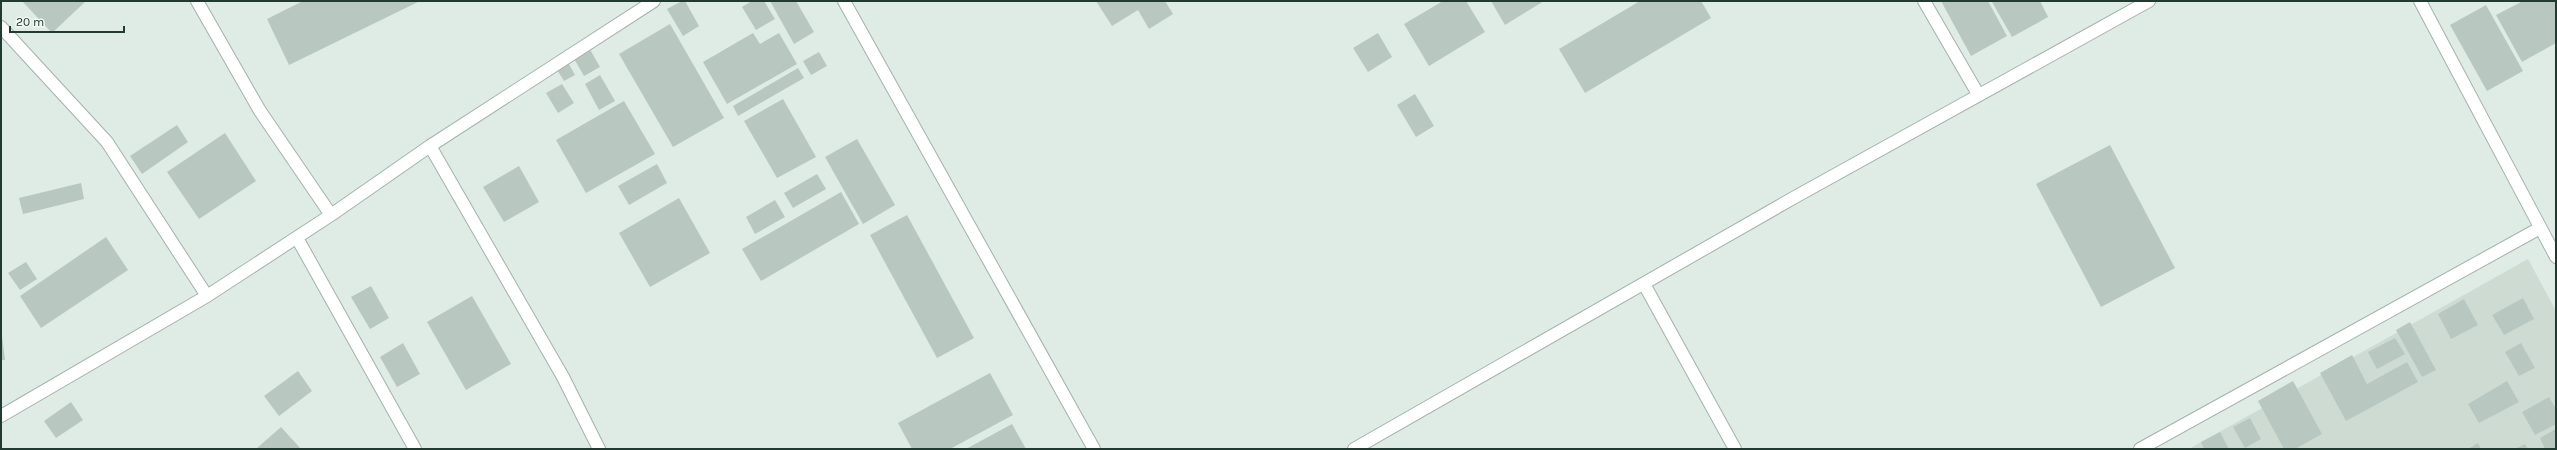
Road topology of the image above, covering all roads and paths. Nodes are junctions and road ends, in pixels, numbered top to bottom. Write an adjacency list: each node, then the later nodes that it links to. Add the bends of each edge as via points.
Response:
1 (197, 1): 10 (street, via 260,111)
2 (654, 1): 9 (street)
3 (844, 1): 19 (street)
4 (1924, 1): 8 (street)
5 (2149, 1): 8 (street)
6 (2420, 1): 11 (street)
7 (1, 27): 15 (street, via 107,142)
8 (1978, 94): 14 (street)
9 (430, 146): 10 (street); 18 (street, via 563,376)
10 (331, 215): 12 (street)
11 (2540, 228): 13 (street); 22 (street)
12 (297, 238): 15 (street); 17 (street)
13 (2556, 257)
14 (1644, 284): 20 (street); 21 (street)
15 (207, 296): 16 (street)
16 (1, 416)
17 (415, 449)
18 (599, 449)
19 (1094, 449)
20 (1354, 449)
21 (1735, 449)
22 (2140, 449)

